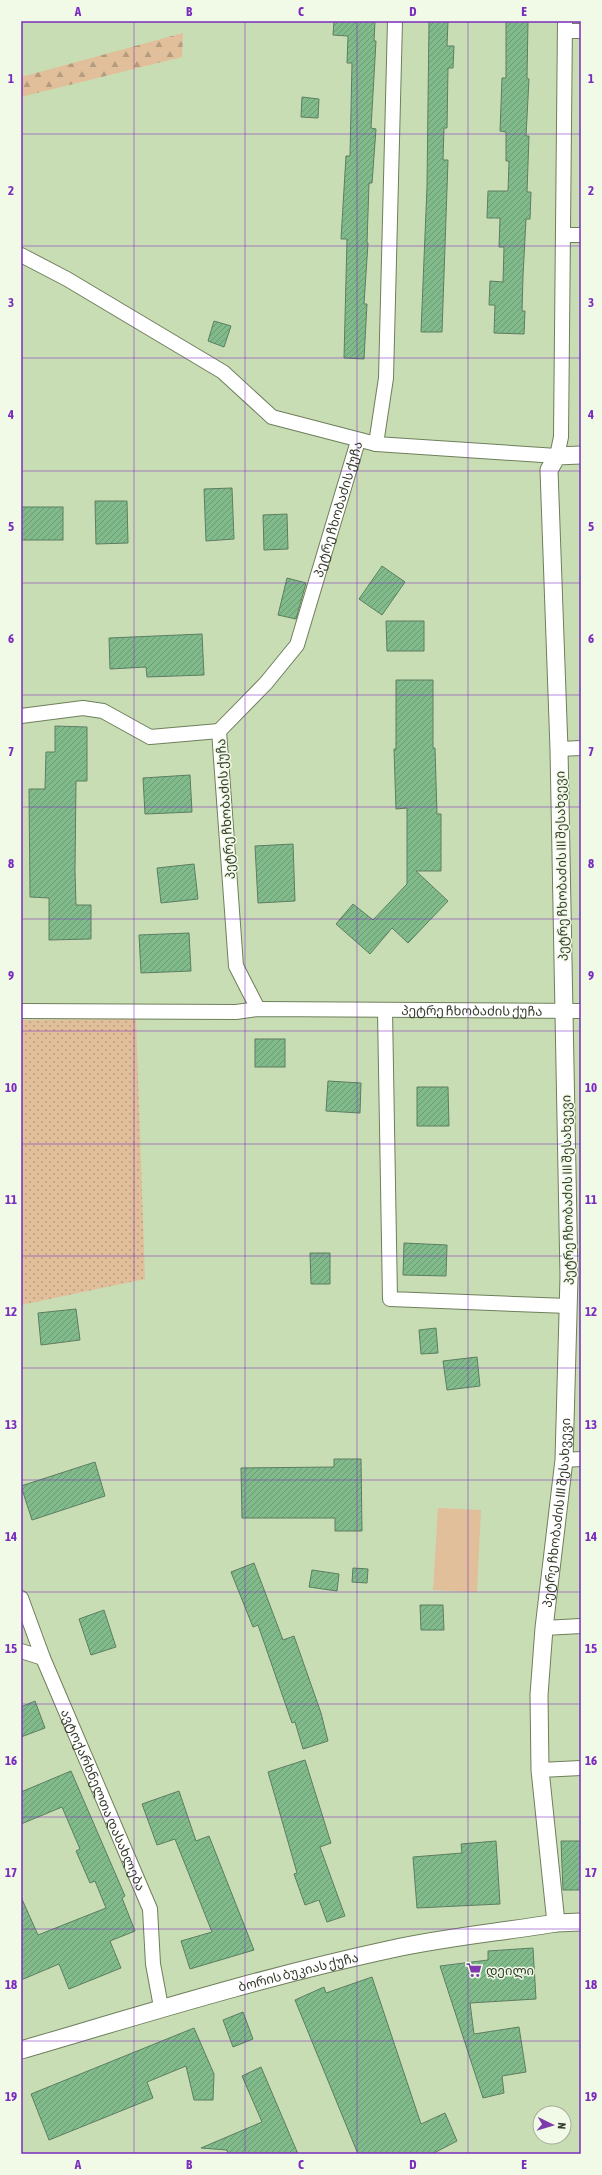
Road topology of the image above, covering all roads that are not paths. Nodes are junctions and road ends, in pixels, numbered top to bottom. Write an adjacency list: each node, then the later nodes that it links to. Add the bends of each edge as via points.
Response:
1 (395, 21): 8 (street, via 386,378)
2 (565, 26): 3 (street); 4 (street)
3 (581, 31)
4 (563, 235): 5 (street); 10 (street, via 561,437)
5 (581, 235)
6 (21, 255): 7 (street, via 67,279 223,372 272,418)
7 (358, 441): 8 (street, პეტრე ჩხობაძის ქუჩა); 12 (street, პეტრე ჩხობაძის ქუჩა, via 297,645 266,683)
8 (376, 444): 10 (street, პეტრე ჩხობაძის ქუჩა)
9 (581, 455): 10 (street, პეტრე ჩხობაძის ქუჩა)
10 (557, 456): 14 (street, პეტრე ჩხობაძის III შესახვევი, via 549,470)
11 (21, 716): 12 (street, via 83,708 103,711 150,737)
12 (219, 731): 15 (street, პეტრე ჩხობაძის ქუჩა, via 236,966)
13 (581, 748): 14 (street)
14 (559, 749): 19 (street, პეტრე ჩხობაძის III შესახვევი)
15 (258, 1009): 17 (street, via 236,1012); 18 (street, პეტრე ჩხობაძის ქუჩა)
16 (581, 1010): 19 (street, პეტრე ჩხობაძის ქუჩა)
17 (21, 1011)
18 (385, 1011): 19 (street, პეტრე ჩხობაძის ქუჩა); 21 (street, via 390,1299)
19 (563, 1011): 20 (street, პეტრე ჩხობაძის III შესახვევი)
20 (575, 1277): 21 (street, პეტრე ჩხობაძის III შესახვევი)
21 (568, 1306): 23 (street, პეტრე ჩხობაძის III შესახვევი)
22 (581, 1459): 23 (street)
23 (564, 1460): 26 (street, პეტრე ჩხობაძის III შესახვევი)
24 (21, 1598): 28 (street, ავტოქარხნელთა დასახლება)
25 (581, 1626): 26 (street)
26 (544, 1628): 30 (street, პეტრე ჩხობაძის III შესახვევი, via 539,1696)
27 (21, 1651): 28 (street)
28 (43, 1658): 33 (street, ავტოქარხნელთა დასახლება, via 150,1909 153,1964)
29 (581, 1768): 30 (street)
30 (540, 1770): 32 (street, პეტრე ჩხობაძის III შესახვევი)
31 (581, 1922): 32 (street, ბორის ბუკიას ქუჩა)
32 (556, 1923): 33 (street, ბორის ბუკიას ქუჩა, via 394,1948)
33 (162, 2007): 34 (street, ბორის ბუკიას ქუჩა)
34 (21, 2050)

